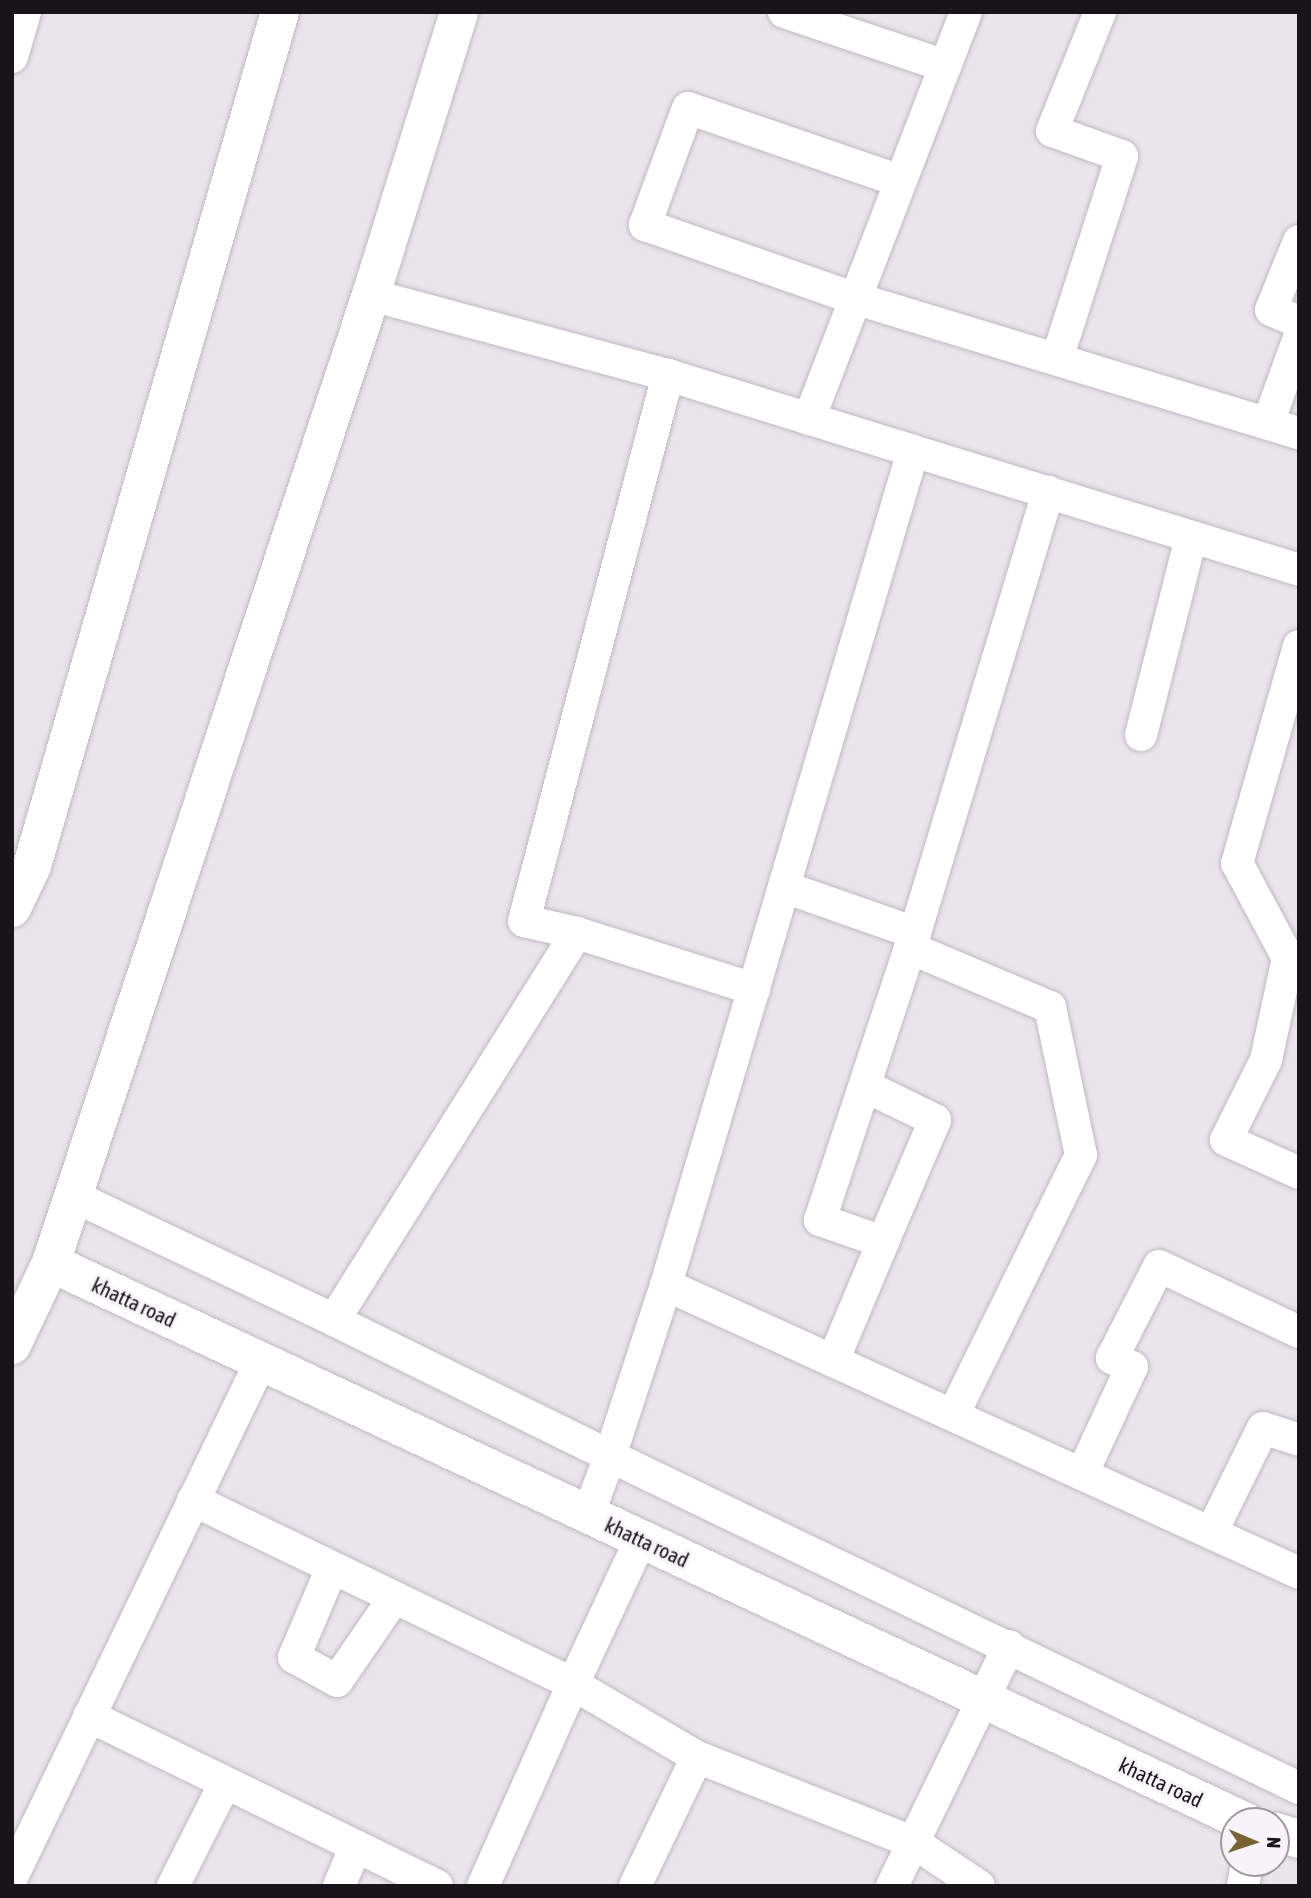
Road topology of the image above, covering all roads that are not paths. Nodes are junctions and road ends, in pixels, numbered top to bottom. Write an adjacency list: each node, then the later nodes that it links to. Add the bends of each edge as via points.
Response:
1 (25, 12): 7 (street)
2 (280, 12): 26 (street)
3 (459, 12): 11 (street)
4 (784, 12): 8 (street)
5 (966, 12): 8 (street)
6 (1100, 12): 15 (street, via 1052,131 1122,156)
7 (12, 57)
8 (945, 66): 9 (street)
9 (900, 181): 12 (street); 12 (street, via 688,108 645,226)
10 (1299, 241): 13 (street, via 1271,310)
11 (371, 295): 16 (street); 35 (street)
12 (854, 298): 15 (street); 17 (street)
13 (1299, 321)
14 (1299, 338): 18 (street)
15 (1058, 359): 18 (street)
16 (668, 375): 17 (street); 29 (street, via 524,921)
17 (809, 419): 20 (street)
18 (1268, 423): 19 (street)
19 (1299, 433)
20 (912, 451): 21 (street); 27 (street)
21 (1048, 492): 22 (street); 30 (street)
22 (1191, 537): 23 (street); 25 (street)
23 (1299, 570)
24 (1299, 646): 31 (street, via 1237,863)
25 (1142, 735)
26 (22, 860): 28 (street)
27 (784, 887): 30 (street); 32 (street)
28 (12, 908)
29 (577, 933): 32 (street); 39 (street)
30 (913, 940): 33 (street); 44 (street, via 1050,1007 1081,1155)
31 (1293, 960): 34 (street, via 1266,1060 1226,1140)
32 (754, 989): 38 (street)
33 (865, 1086): 36 (street, via 820,1220); 36 (street, via 935,1120)
34 (1299, 1173)
35 (73, 1196): 37 (street); 39 (street)
36 (883, 1242): 43 (street)
37 (51, 1263): 41 (street); 42 (street, khatta road)
38 (666, 1285): 43 (street); 46 (street)
39 (334, 1320): 46 (street)
40 (1299, 1332): 47 (street, via 1159,1266 1112,1358 1132,1367)
41 (12, 1345)
42 (261, 1361): 48 (street); 49 (street, khatta road)
43 (833, 1361): 44 (street)
44 (953, 1415): 47 (street)
45 (1299, 1440): 50 (street, via 1263,1428)
46 (610, 1456): 49 (street); 55 (street)
47 (1082, 1474): 50 (street)
48 (193, 1500): 52 (street); 58 (street)
49 (588, 1515): 51 (street, khatta road)
50 (1211, 1533): 53 (street)
51 (641, 1539): 56 (street); 57 (street, khatta road)
52 (332, 1568): 54 (street); 54 (street, via 294,1657 337,1681)
53 (1299, 1573)
54 (394, 1598): 56 (street)
55 (1009, 1646): 57 (street); 61 (street)
56 (573, 1685): 59 (street); 69 (street)
57 (985, 1700): 62 (street, khatta road); 63 (street)
58 (89, 1716): 60 (street); 65 (street)
59 (697, 1756): 63 (street); 70 (street)
60 (225, 1783): 64 (street); 66 (street)
61 (1299, 1788)
62 (1220, 1810)
63 (913, 1842): 71 (street); 72 (street)
64 (356, 1846): 67 (street); 68 (street)
65 (12, 1877)
66 (173, 1886)
67 (339, 1886)
68 (437, 1886)
69 (484, 1886)
70 (635, 1886)
71 (892, 1886)
72 (979, 1886)

